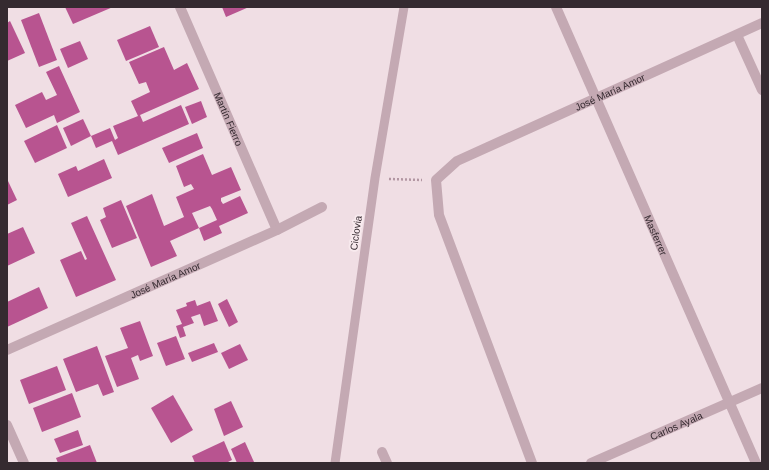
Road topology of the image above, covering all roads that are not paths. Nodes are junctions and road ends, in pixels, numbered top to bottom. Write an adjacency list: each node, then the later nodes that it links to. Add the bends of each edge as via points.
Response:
1 (180, 7): 9 (street, Martín Fierro)
2 (404, 7): 16 (lane, Ciclovia, via 375,178)
3 (556, 7): 7 (street, Masferrer)
4 (762, 24): 5 (street, José María Amor)
5 (737, 35): 6 (street); 7 (street, José María Amor)
6 (762, 90)
7 (595, 99): 12 (street, Masferrer); 18 (street, José María Amor, via 457,161 436,180 439,215)
8 (322, 207): 9 (street, José María Amor)
9 (277, 230): 10 (street, José María Amor)
10 (7, 350)
11 (762, 388): 12 (street, Carlos Ayala)
12 (730, 402): 19 (street, Carlos Ayala); 20 (street, Masferrer)
13 (7, 425): 15 (street)
14 (382, 452): 17 (street)
15 (24, 463)
16 (335, 463)
17 (387, 463)
18 (532, 463)
19 (591, 463)
20 (756, 463)

